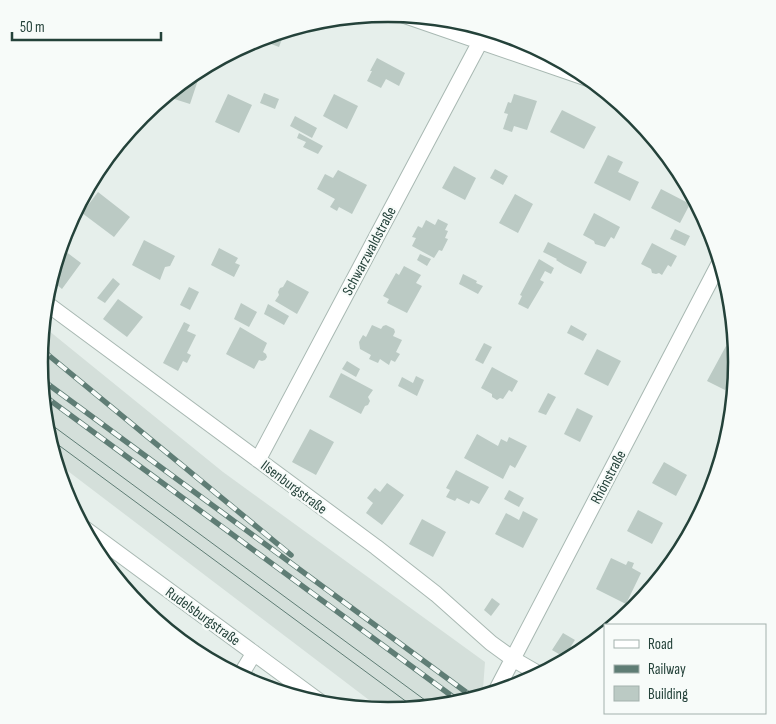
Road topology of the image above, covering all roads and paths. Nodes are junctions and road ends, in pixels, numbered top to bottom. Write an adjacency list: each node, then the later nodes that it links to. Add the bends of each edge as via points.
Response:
1 (431, 25): 2 (street)
2 (480, 42): 3 (street); 6 (street, Schwarzwaldstraße)
3 (559, 69)
4 (715, 271): 9 (street, Rhönstraße)
5 (53, 308): 6 (street, Ilsenburgstraße)
6 (258, 460): 9 (street, Ilsenburgstraße, via 436,594)
7 (98, 538): 8 (street, Rudelsburgstraße)
8 (254, 653): 10 (street); 13 (street, Rudelsburgstraße)
9 (513, 659): 11 (street, Ilsenburgstraße); 12 (street, Rhönstraße)
10 (244, 669)
11 (531, 669)
12 (501, 682)
13 (306, 691)

